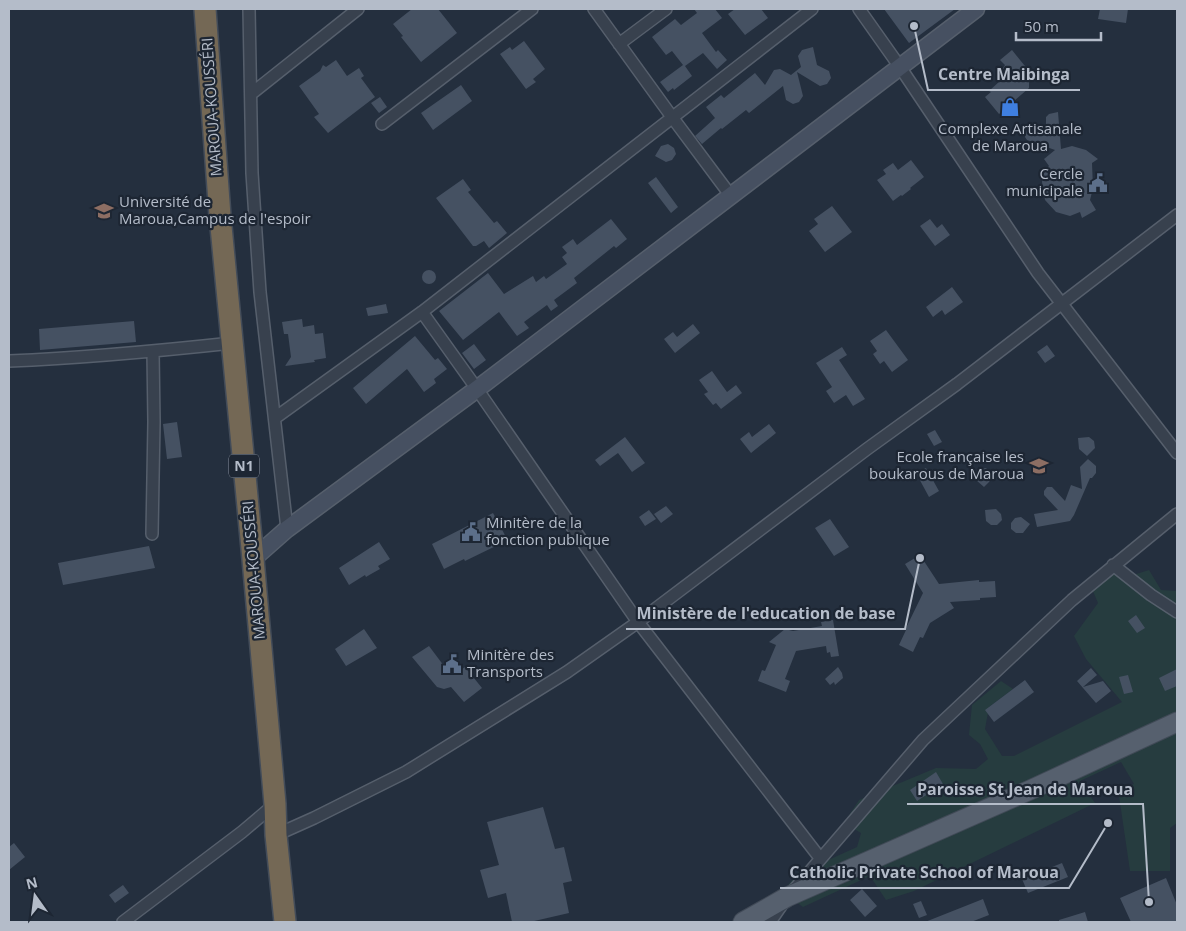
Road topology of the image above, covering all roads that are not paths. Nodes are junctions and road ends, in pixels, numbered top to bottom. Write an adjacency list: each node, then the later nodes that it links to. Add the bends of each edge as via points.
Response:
1 (205, 9): 19 (highway, MAROUA-KOUSSÉRI / N1)
2 (249, 9): 12 (street)
3 (358, 9): 12 (street)
4 (532, 9): 14 (street)
5 (594, 9): 10 (street)
6 (666, 9): 10 (street)
7 (812, 9): 13 (street)
8 (859, 9): 11 (street)
9 (976, 9): 11 (street)
10 (619, 44): 13 (street)
11 (900, 67): 15 (street); 17 (street)
12 (251, 94): 23 (street, via 252,173 260,292)
13 (672, 118): 15 (street); 18 (street)
14 (382, 124)
15 (731, 196): 22 (street)
16 (1177, 215): 17 (street)
17 (1062, 305): 24 (street); 31 (street)
18 (422, 312): 22 (street); 23 (street)
19 (232, 343): 20 (street); 28 (highway, MAROUA-KOUSSÉRI / N1)
20 (153, 352): 21 (street); 27 (street)
21 (9, 360)
22 (477, 389): 26 (street); 31 (street)
23 (275, 418): 26 (street)
24 (1177, 453)
25 (1177, 514): 29 (street)
26 (287, 530): 28 (street)
27 (152, 534)
28 (253, 559): 33 (highway, MAROUA-KOUSSÉRI / N1)
29 (1113, 565): 30 (street); 35 (street, via 923,740)
30 (1177, 612)
31 (638, 622): 34 (street, via 567,672 406,772); 35 (street)
32 (1177, 722): 36 (main road)
33 (275, 804): 34 (highway, MAROUA-KOUSSÉRI / N1); 37 (street)
34 (276, 836): 38 (highway, MAROUA-KOUSSÉRI / N1)
35 (820, 858): 36 (street)
36 (788, 897): 39 (main road); 40 (street)
37 (123, 922)
38 (285, 922)
39 (743, 922)
40 (770, 922)

